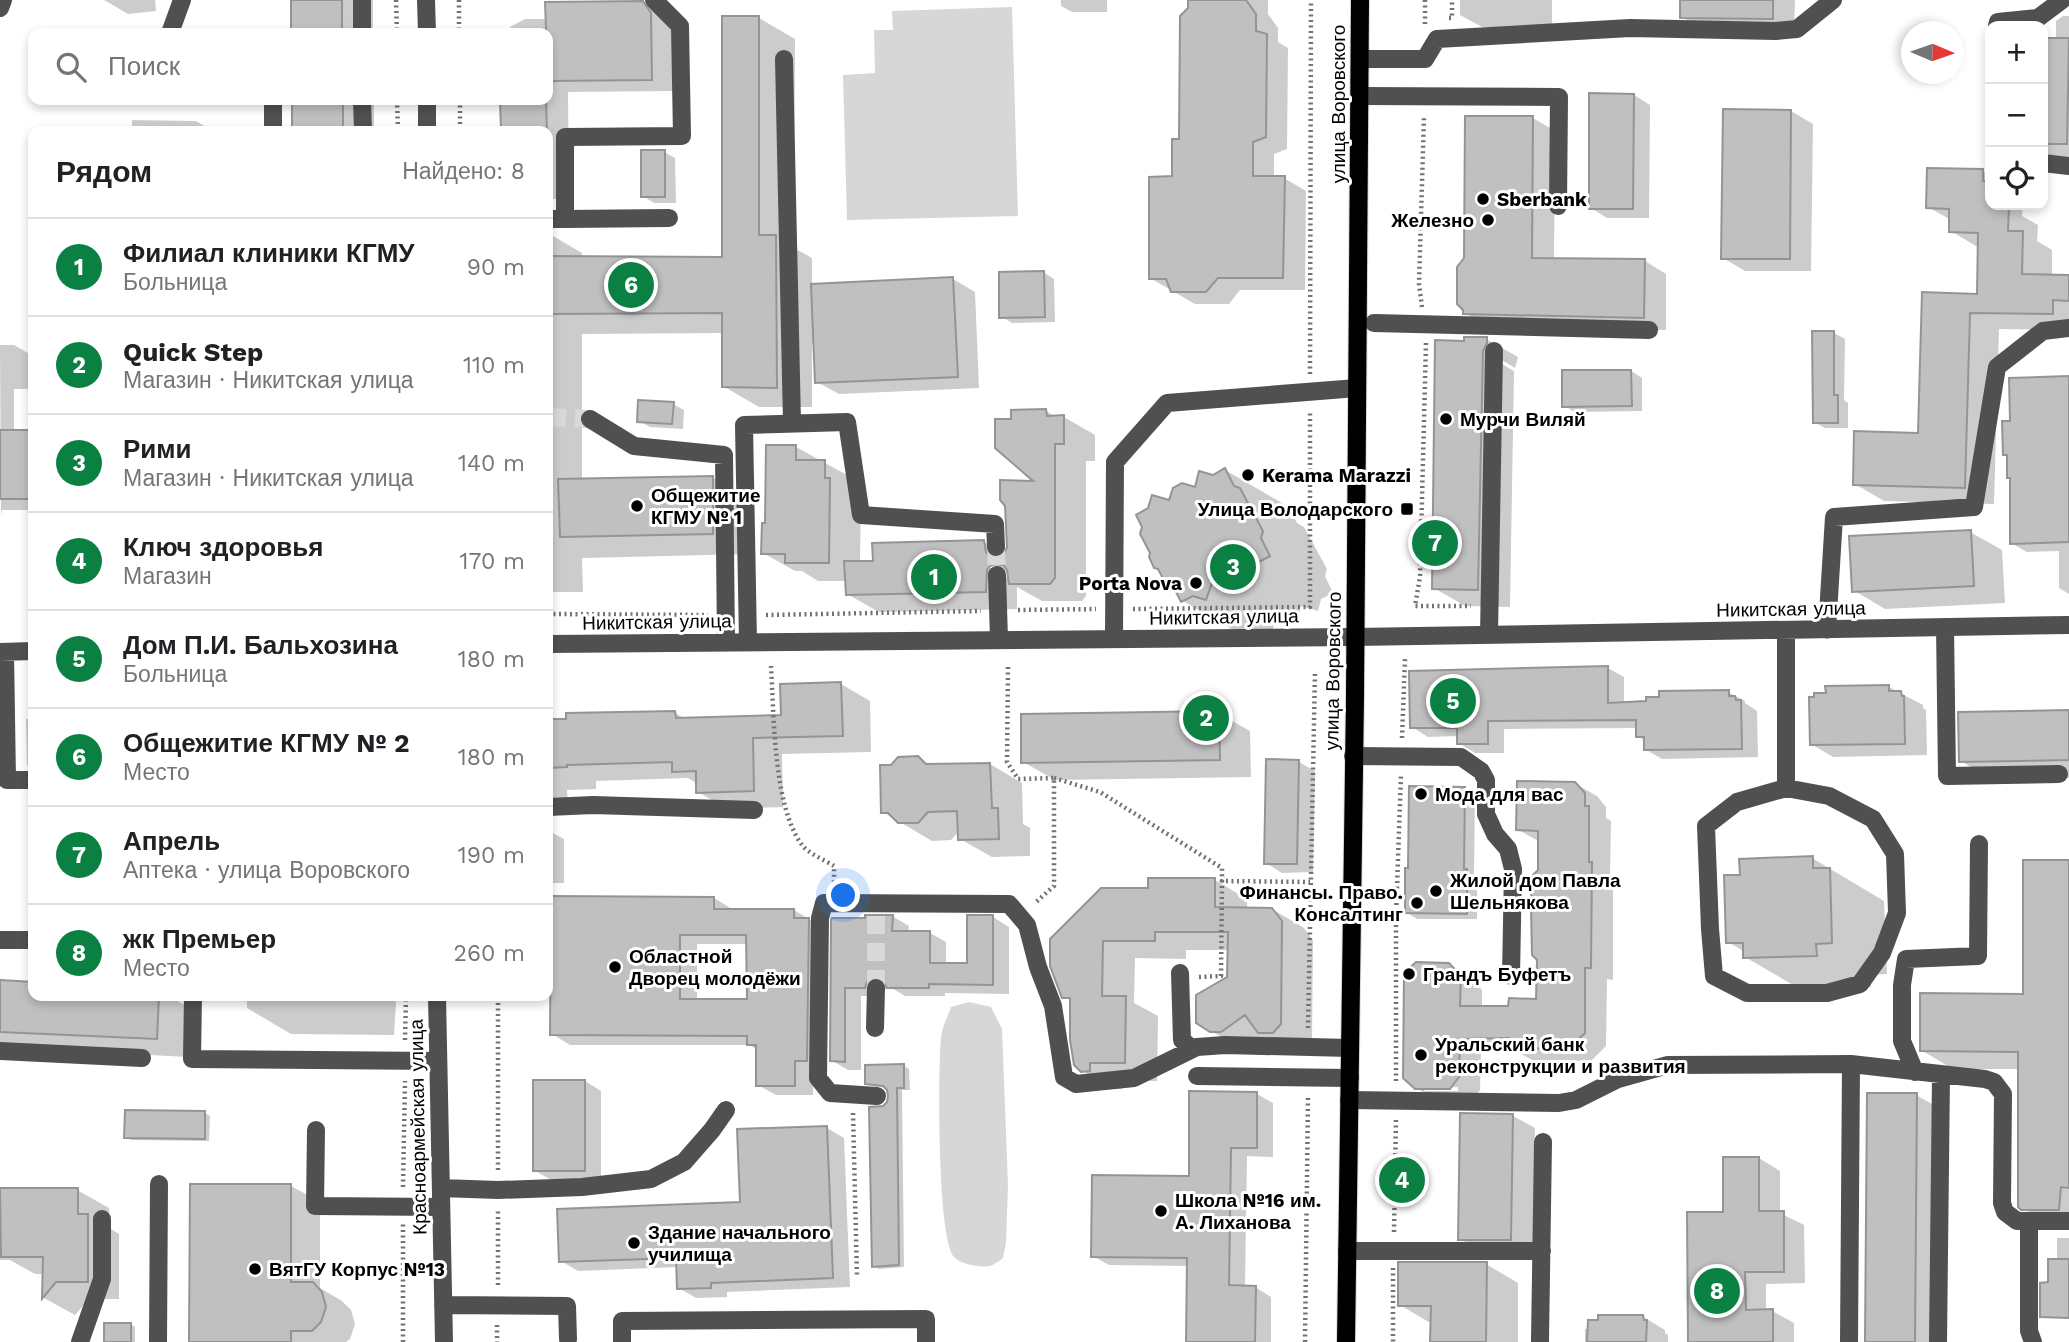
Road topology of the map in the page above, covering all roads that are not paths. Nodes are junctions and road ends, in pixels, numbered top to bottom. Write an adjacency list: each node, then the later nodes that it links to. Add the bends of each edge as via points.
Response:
1 (3, 0): 9 (street)
2 (182, 0): 11 (street)
3 (362, 0): 12 (street)
4 (426, 0): 13 (street)
5 (654, 0): 27 (street, via 680,26 682,136 565,137)
6 (1360, 0): 15 (main road, улица Воровского)
7 (1833, 0): 15 (street, via 1797,29 1630,28 1437,39 1425,59)
8 (2062, 0): 10 (street, via 2038,18)
9 (0, 8)
10 (2008, 21)
11 (172, 28)
12 (362, 28)
13 (427, 28)
14 (784, 59): 34 (street)
15 (1360, 59): 16 (main road, улица Воровского)
16 (1360, 96): 25 (street, via 1445,103 1559,97); 32 (main road, улица Воровского)
17 (273, 105): 20 (street)
18 (362, 105): 21 (street)
19 (427, 105): 22 (street)
20 (273, 126)
21 (363, 126)
22 (427, 126)
23 (2048, 164): 24 (street)
24 (2069, 166)
25 (1558, 206)
26 (669, 218): 27 (street)
27 (556, 219)
28 (1374, 323): 30 (street)
29 (2069, 328): 39 (street, via 2043,331 1997,367 1974,507 1834,517)
30 (1649, 330)
31 (1494, 351): 41 (street)
32 (1357, 388): 42 (main road, улица Воровского); 44 (street, via 1167,403 1115,461)
33 (590, 419): 45 (street, via 634,446 724,455)
34 (792, 423): 35 (street, via 847,422 861,515 995,524); 46 (street, via 744,425)
35 (996, 547)
36 (997, 575): 43 (street)
37 (2069, 625): 38 (street, Никитская улица)
38 (1945, 627): 39 (street, Никитская улица); 51 (street, via 1947,776)
39 (1827, 630): 40 (street, Никитская улица)
40 (1786, 631): 41 (street, Никитская улица); 53 (street)
41 (1489, 635): 42 (street, Никитская улица)
42 (1355, 637): 44 (street, Никитская улица); 50 (main road, улица Воровского)
43 (999, 639): 44 (street, Никитская улица); 46 (street, Никитская улица)
44 (1114, 639)
45 (726, 642): 46 (street, Никитская улица); 47 (street, Никитская улица)
46 (748, 642)
47 (553, 644)
48 (28, 651): 49 (street)
49 (3, 652): 52 (street, via 7,780)
50 (1353, 756): 59 (street, via 1461,757 1480,771 1486,780 1486,814 1494,834 1508,849 1513,869); 65 (main road, улица Воровского)
51 (2059, 774)
52 (28, 779)
53 (1786, 788): 53 (street, via 1737,802 1706,826 1714,976 1747,993 1827,993 1860,984 1882,953 1897,913 1895,854 1872,819 1829,796)
54 (553, 807): 55 (street)
55 (754, 810)
56 (1979, 844): 71 (street, via 1978,956 1906,959 1902,1041)
57 (0, 940): 58 (street)
58 (28, 940)
59 (1511, 976)
60 (1186, 977): 66 (street, via 1182,1040)
61 (876, 988): 64 (street)
62 (193, 1001): 69 (street, via 192,1059)
63 (437, 1001): 69 (street, Красноармейская улица)
64 (875, 1028)
65 (1350, 1048): 66 (street, via 1225,1045); 74 (main road, улица Воровского)
66 (1192, 1049): 75 (street, via 1134,1078 1076,1084 1064,1077 1053,1006 1027,925 1009,904 876,908 824,903 818,1078 830,1093)
67 (0, 1051): 68 (street)
68 (142, 1058)
69 (438, 1061): 81 (street, Красноармейская улица)
70 (1851, 1064): 71 (street); 76 (street, via 1668,1065 1559,1103); 97 (street)
71 (1915, 1072): 72 (street)
72 (1941, 1075): 84 (street, via 1985,1079 2003,1094 2002,1203 2011,1218); 98 (street)
73 (1197, 1076): 74 (street)
74 (1349, 1078): 76 (main road, улица Воровского)
75 (877, 1096)
76 (1349, 1100): 86 (main road, улица Воровского)
77 (726, 1110): 81 (street, via 684,1162 651,1179 582,1187)
78 (316, 1130): 82 (street, via 315,1206)
79 (1543, 1142): 87 (street)
80 (159, 1184): 92 (street)
81 (441, 1188): 82 (street, Красноармейская улица)
82 (441, 1207): 88 (street, Красноармейская улица)
83 (102, 1219): 91 (street, via 102,1279)
84 (2029, 1221): 85 (street); 99 (street, via 2029,1331)
85 (2069, 1221)
86 (1347, 1251): 87 (street); 96 (main road, улица Воровского)
87 (1542, 1251): 90 (street)
88 (443, 1305): 89 (street, via 567,1306); 93 (street, Красноармейская улица)
89 (568, 1339)
90 (1540, 1341)
91 (80, 1342)
92 (158, 1342)
93 (444, 1342)
94 (622, 1342): 95 (street, via 622,1321 926,1319)
95 (926, 1342)
96 (1346, 1342)
97 (1849, 1342)
98 (1938, 1342)
99 (2033, 1342)

